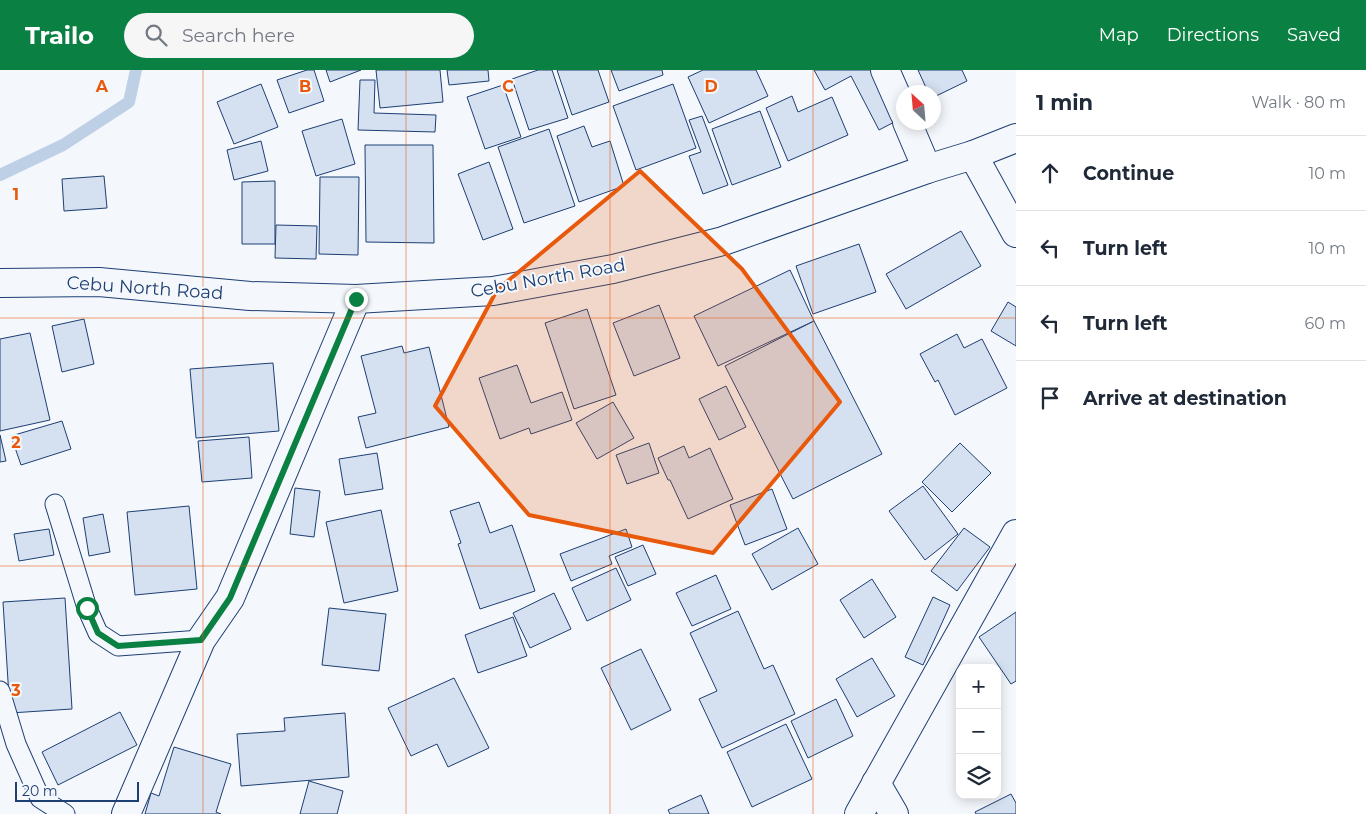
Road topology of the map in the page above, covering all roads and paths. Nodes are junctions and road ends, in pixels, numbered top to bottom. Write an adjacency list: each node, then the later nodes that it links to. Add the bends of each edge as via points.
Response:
1 (885, 70): 2 (main road)
2 (896, 95)
3 (910, 130): 6 (main road)
4 (1016, 138): 5 (main road, Cebu North Road)
5 (973, 155): 6 (main road, Cebu North Road); 7 (main road)
6 (927, 169): 9 (main road, Cebu North Road, via 723,242 613,269 493,291)
7 (1016, 233)
8 (0, 283): 9 (main road, Cebu North Road, via 99,282 250,296)
9 (356, 299): 12 (main road, via 230,598)
10 (55, 504): 12 (lane, via 87,608 98,633 118,646)
11 (1016, 534): 14 (main road)
12 (201, 640): 16 (main road)
13 (0, 691): 15 (lane, via 16,744 40,798)
14 (876, 783): 17 (main road); 18 (main road)
15 (66, 814)
16 (126, 814)
17 (859, 814)
18 (894, 814)

